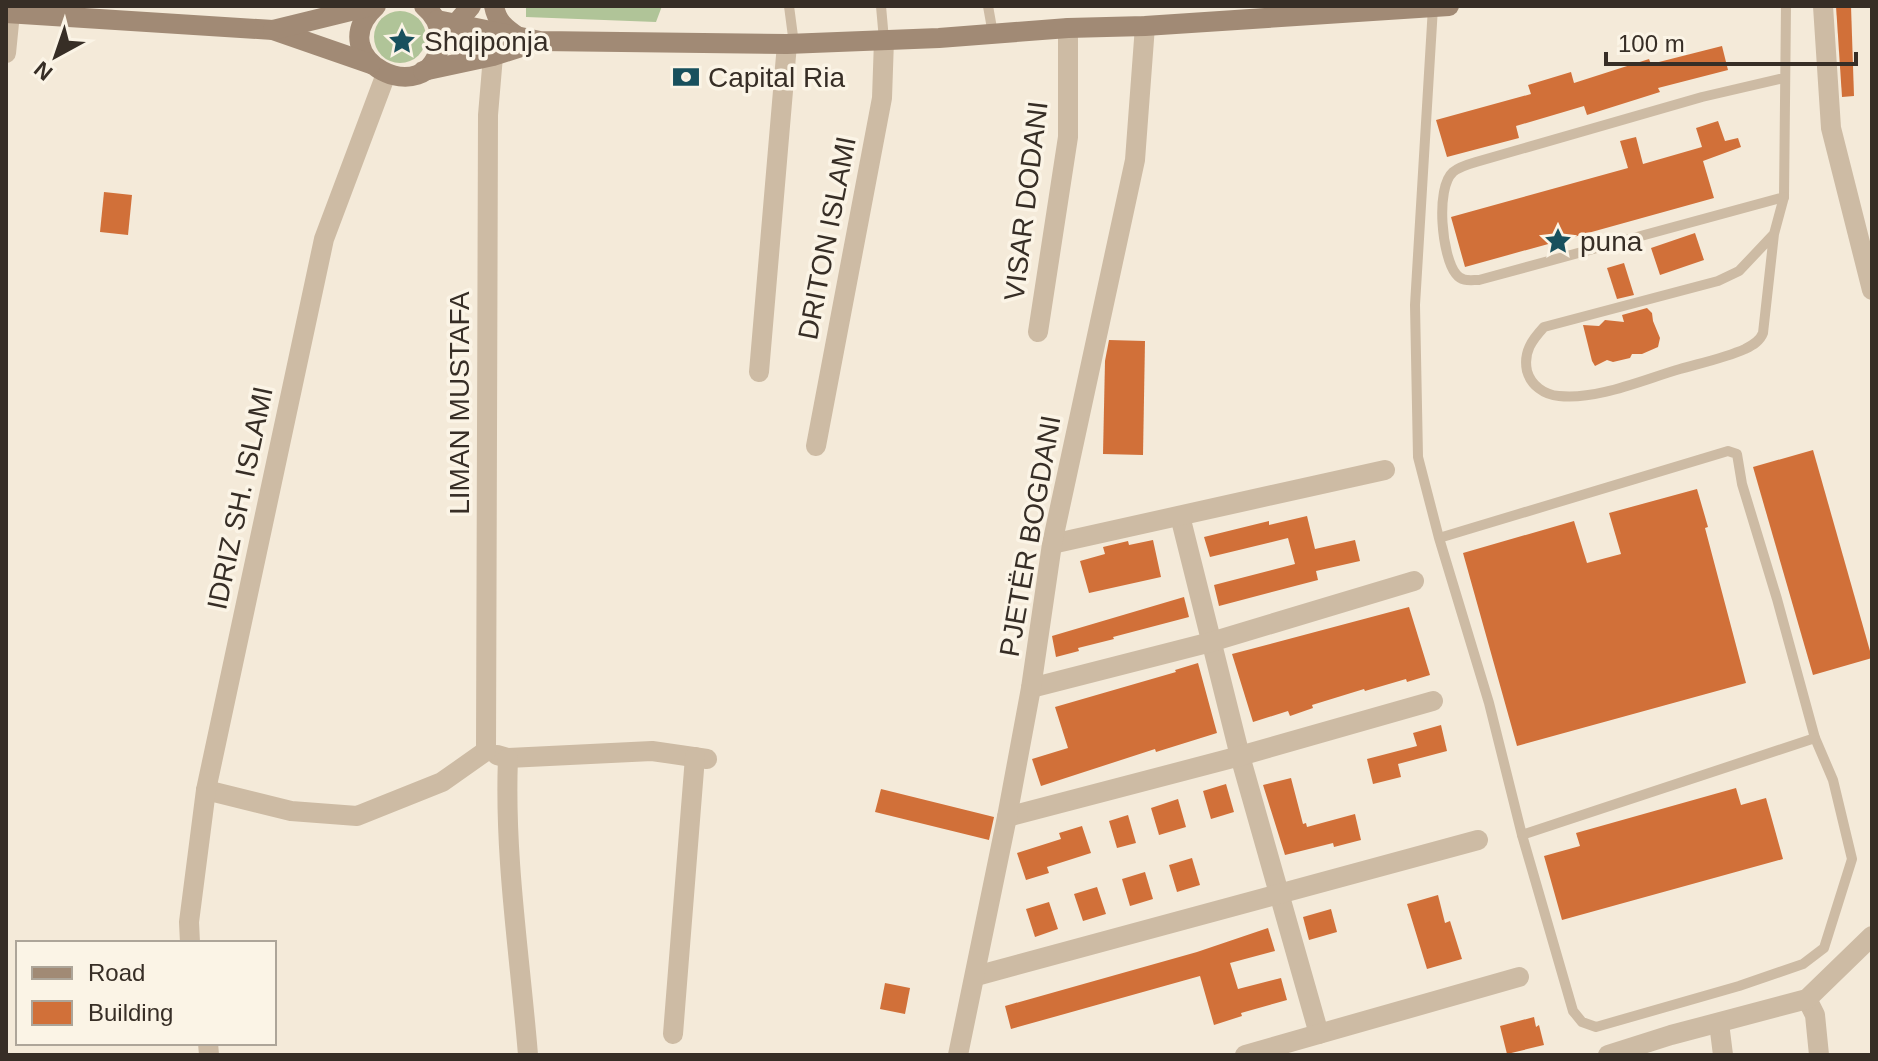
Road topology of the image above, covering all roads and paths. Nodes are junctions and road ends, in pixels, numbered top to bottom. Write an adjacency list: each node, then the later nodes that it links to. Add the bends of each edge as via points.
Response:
1 (373, 6): 16 (street); 24 (street, via 363,22 361,44)
2 (471, 6): 13 (street)
3 (494, 6): 18 (street, via 496,17)
4 (789, 6): 21 (lane)
5 (881, 6): 19 (lane)
6 (988, 6): 17 (lane)
7 (1786, 6): 26 (lane)
8 (1823, 6): 29 (street, via 1831,128)
9 (1441, 7): 10 (street); 35 (lane, via 1415,305 1418,457)
10 (1316, 10): 12 (street)
11 (8, 13): 16 (street); 22 (street)
12 (1230, 13): 14 (street)
13 (438, 17): 18 (street); 25 (street, via 440,43)
14 (1145, 26): 15 (street); 36 (street, PJETËR BOGDANI, via 1135,160)
15 (1068, 28): 17 (street); 30 (street, VISAR DODANI, via 1068,137)
16 (273, 30): 24 (street)
17 (993, 34): 19 (street)
18 (518, 37): 20 (street)
19 (884, 40): 21 (street); 32 (street, DRITON ISLAMI, via 882,98)
20 (540, 41): 21 (street); 23 (street)
21 (791, 44): 31 (street, DRITON ISLAMI)
22 (6, 53)
23 (493, 56): 25 (street); 42 (street, LIMAN MUSTAFA, via 488,130)
24 (378, 69): 25 (street, via 401,78); 45 (street, IDRIZ SH. ISLAMI, via 324,239)
25 (423, 71)
26 (1784, 78): 27 (lane); 27 (lane, via 1702,97 1452,173 1442,204 1444,236 1455,273 1463,280 1479,280)
27 (1784, 197): 28 (lane)
28 (1774, 234): 28 (lane, via 1739,271 1718,281 1544,327 1526,357 1535,386 1561,397 1595,393 1757,342 1763,333)
29 (1872, 290)
30 (1038, 332)
31 (759, 372)
32 (816, 446)
33 (1385, 470): 34 (street)
34 (1180, 516): 36 (street); 38 (street)
35 (1439, 538): 41 (lane, via 1728,451 1737,454); 47 (lane)
36 (1052, 544): 39 (street, PJETËR BOGDANI)
37 (1414, 581): 38 (street)
38 (1211, 642): 39 (street); 43 (street)
39 (1031, 688): 46 (street, PJETËR BOGDANI)
40 (1433, 701): 43 (street)
41 (1815, 738): 47 (lane); 47 (lane, via 1833,780 1852,859 1836,916 1824,948 1803,964 1739,986 1596,1027 1582,1022 1573,1011)
42 (486, 751): 44 (street); 45 (street, via 442,782 357,816 291,811)
43 (1240, 756): 46 (street); 49 (street)
44 (508, 758): 56 (street, via 652,751 701,758); 58 (street, via 512,892)
45 (206, 790): 51 (street, IDRIZ SH. ISLAMI)
46 (1007, 817): 52 (street, PJETËR BOGDANI)
47 (1522, 835)
48 (1478, 840): 49 (street)
49 (1281, 895): 52 (street); 57 (street)
50 (1872, 936): 54 (street)
51 (190, 941)
52 (976, 976): 59 (street, PJETËR BOGDANI)
53 (1519, 977): 57 (street)
54 (1807, 999): 55 (street); 63 (street, via 1815,1015)
55 (1719, 1023): 61 (street); 62 (street)
56 (673, 1034)
57 (1319, 1034): 60 (street)
58 (528, 1055)
59 (958, 1055)
60 (1245, 1055)
61 (1608, 1055)
62 (1723, 1055)
63 (1819, 1055)

